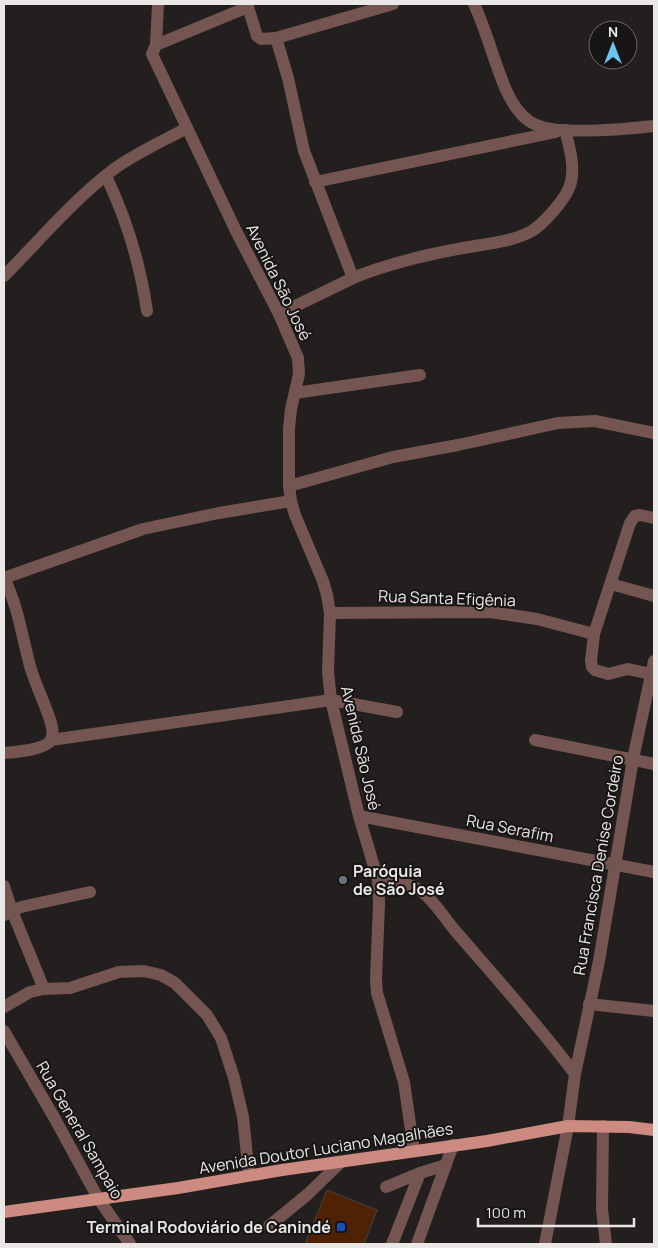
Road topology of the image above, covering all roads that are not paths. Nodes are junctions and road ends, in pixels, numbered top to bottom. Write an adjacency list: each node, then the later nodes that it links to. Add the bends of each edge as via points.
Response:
1 (158, 4): 6 (street)
2 (393, 4): 5 (street)
3 (474, 4): 9 (street, via 507,93 516,108 529,121 542,127)
4 (248, 5): 5 (street, via 257,36 261,39); 6 (street)
5 (276, 38): 11 (street, via 298,131)
6 (154, 51): 8 (street, Avenida São José)
7 (654, 126): 9 (street)
8 (188, 128): 10 (street, via 134,156); 15 (street, Avenida São José, via 236,231)
9 (565, 130): 11 (street); 13 (street, via 573,173 571,184 539,226 521,236 410,258)
10 (106, 176): 12 (street); 14 (street, via 132,237)
11 (315, 182): 13 (street)
12 (4, 276)
13 (353, 278): 15 (street)
14 (147, 311)
15 (280, 314): 17 (street, Avenida São José, via 298,358)
16 (420, 374): 17 (street)
17 (296, 393): 19 (street, Avenida São José, via 289,428)
18 (654, 433): 19 (street, via 595,421 558,422 393,457)
19 (289, 486): 20 (street, Avenida São José)
20 (291, 501): 22 (street, via 143,529); 25 (street, Avenida São José, via 323,581)
21 (654, 518): 23 (street, via 640,514 633,518)
22 (4, 578): 31 (street, via 50,722)
23 (611, 584): 24 (street); 26 (street)
24 (654, 596)
25 (330, 613): 26 (street, Rua Santa Efigênia, via 490,612); 29 (street, Avenida São José, via 328,672)
26 (594, 634): 28 (street, via 591,662 595,670 608,674 628,669)
27 (654, 661): 28 (street, Rua Francisca Denise Cordeiro)
28 (651, 674): 34 (street, Rua Francisca Denise Cordeiro)
29 (331, 700): 30 (street); 31 (street); 36 (street, Avenida São José)
30 (397, 712)
31 (51, 740): 33 (street, via 38,748)
32 (536, 740): 34 (street)
33 (4, 753)
34 (633, 759): 35 (street); 37 (street, Rua Francisca Denise Cordeiro)
35 (654, 764)
36 (359, 816): 37 (street, Rua Serafim); 39 (street, Avenida São José)
37 (615, 864): 38 (street, Rua Serafim); 44 (street, Rua Francisca Denise Cordeiro)
38 (654, 872)
39 (378, 880): 48 (street, via 410,885 421,891); 53 (street, Avenida São José, via 377,993 404,1082)
40 (4, 886): 42 (street)
41 (90, 892): 42 (street)
42 (8, 913): 43 (street)
43 (44, 989): 45 (street, via 30,992); 57 (street, via 70,988 131,970 161,975 180,988 207,1015 221,1038 243,1117)
44 (589, 1004): 46 (street); 48 (street, Rua Francisca Denise Cordeiro)
45 (4, 1007)
46 (654, 1011)
47 (4, 1030): 59 (street, Rua General Sampaio)
48 (575, 1074): 49 (street, Rua Francisca Denise Cordeiro)
49 (568, 1126): 50 (main road, Avenida Doutor Luciano Magalhães); 52 (main road, Avenida Doutor Luciano Magalhães); 65 (street, Rua Francisca Denise Cordeiro)
50 (603, 1126): 51 (main road, Avenida Doutor Luciano Magalhães); 66 (street, via 602,1209)
51 (654, 1130)
52 (453, 1145): 53 (main road, Avenida Doutor Luciano Magalhães); 55 (street)
53 (414, 1151): 54 (main road, Avenida Doutor Luciano Magalhães)
54 (340, 1162): 57 (main road, Avenida Doutor Luciano Magalhães); 61 (street)
55 (446, 1166): 56 (street); 64 (street)
56 (420, 1172): 58 (street); 63 (street)
57 (249, 1176): 59 (main road, Avenida Doutor Luciano Magalhães)
58 (386, 1187)
59 (98, 1198): 60 (main road, Avenida Doutor Luciano Magalhães); 62 (street, Rua General Sampaio)
60 (4, 1212)
61 (269, 1226)
62 (130, 1244)
63 (392, 1244)
64 (417, 1244)
65 (545, 1244)
66 (606, 1244)

